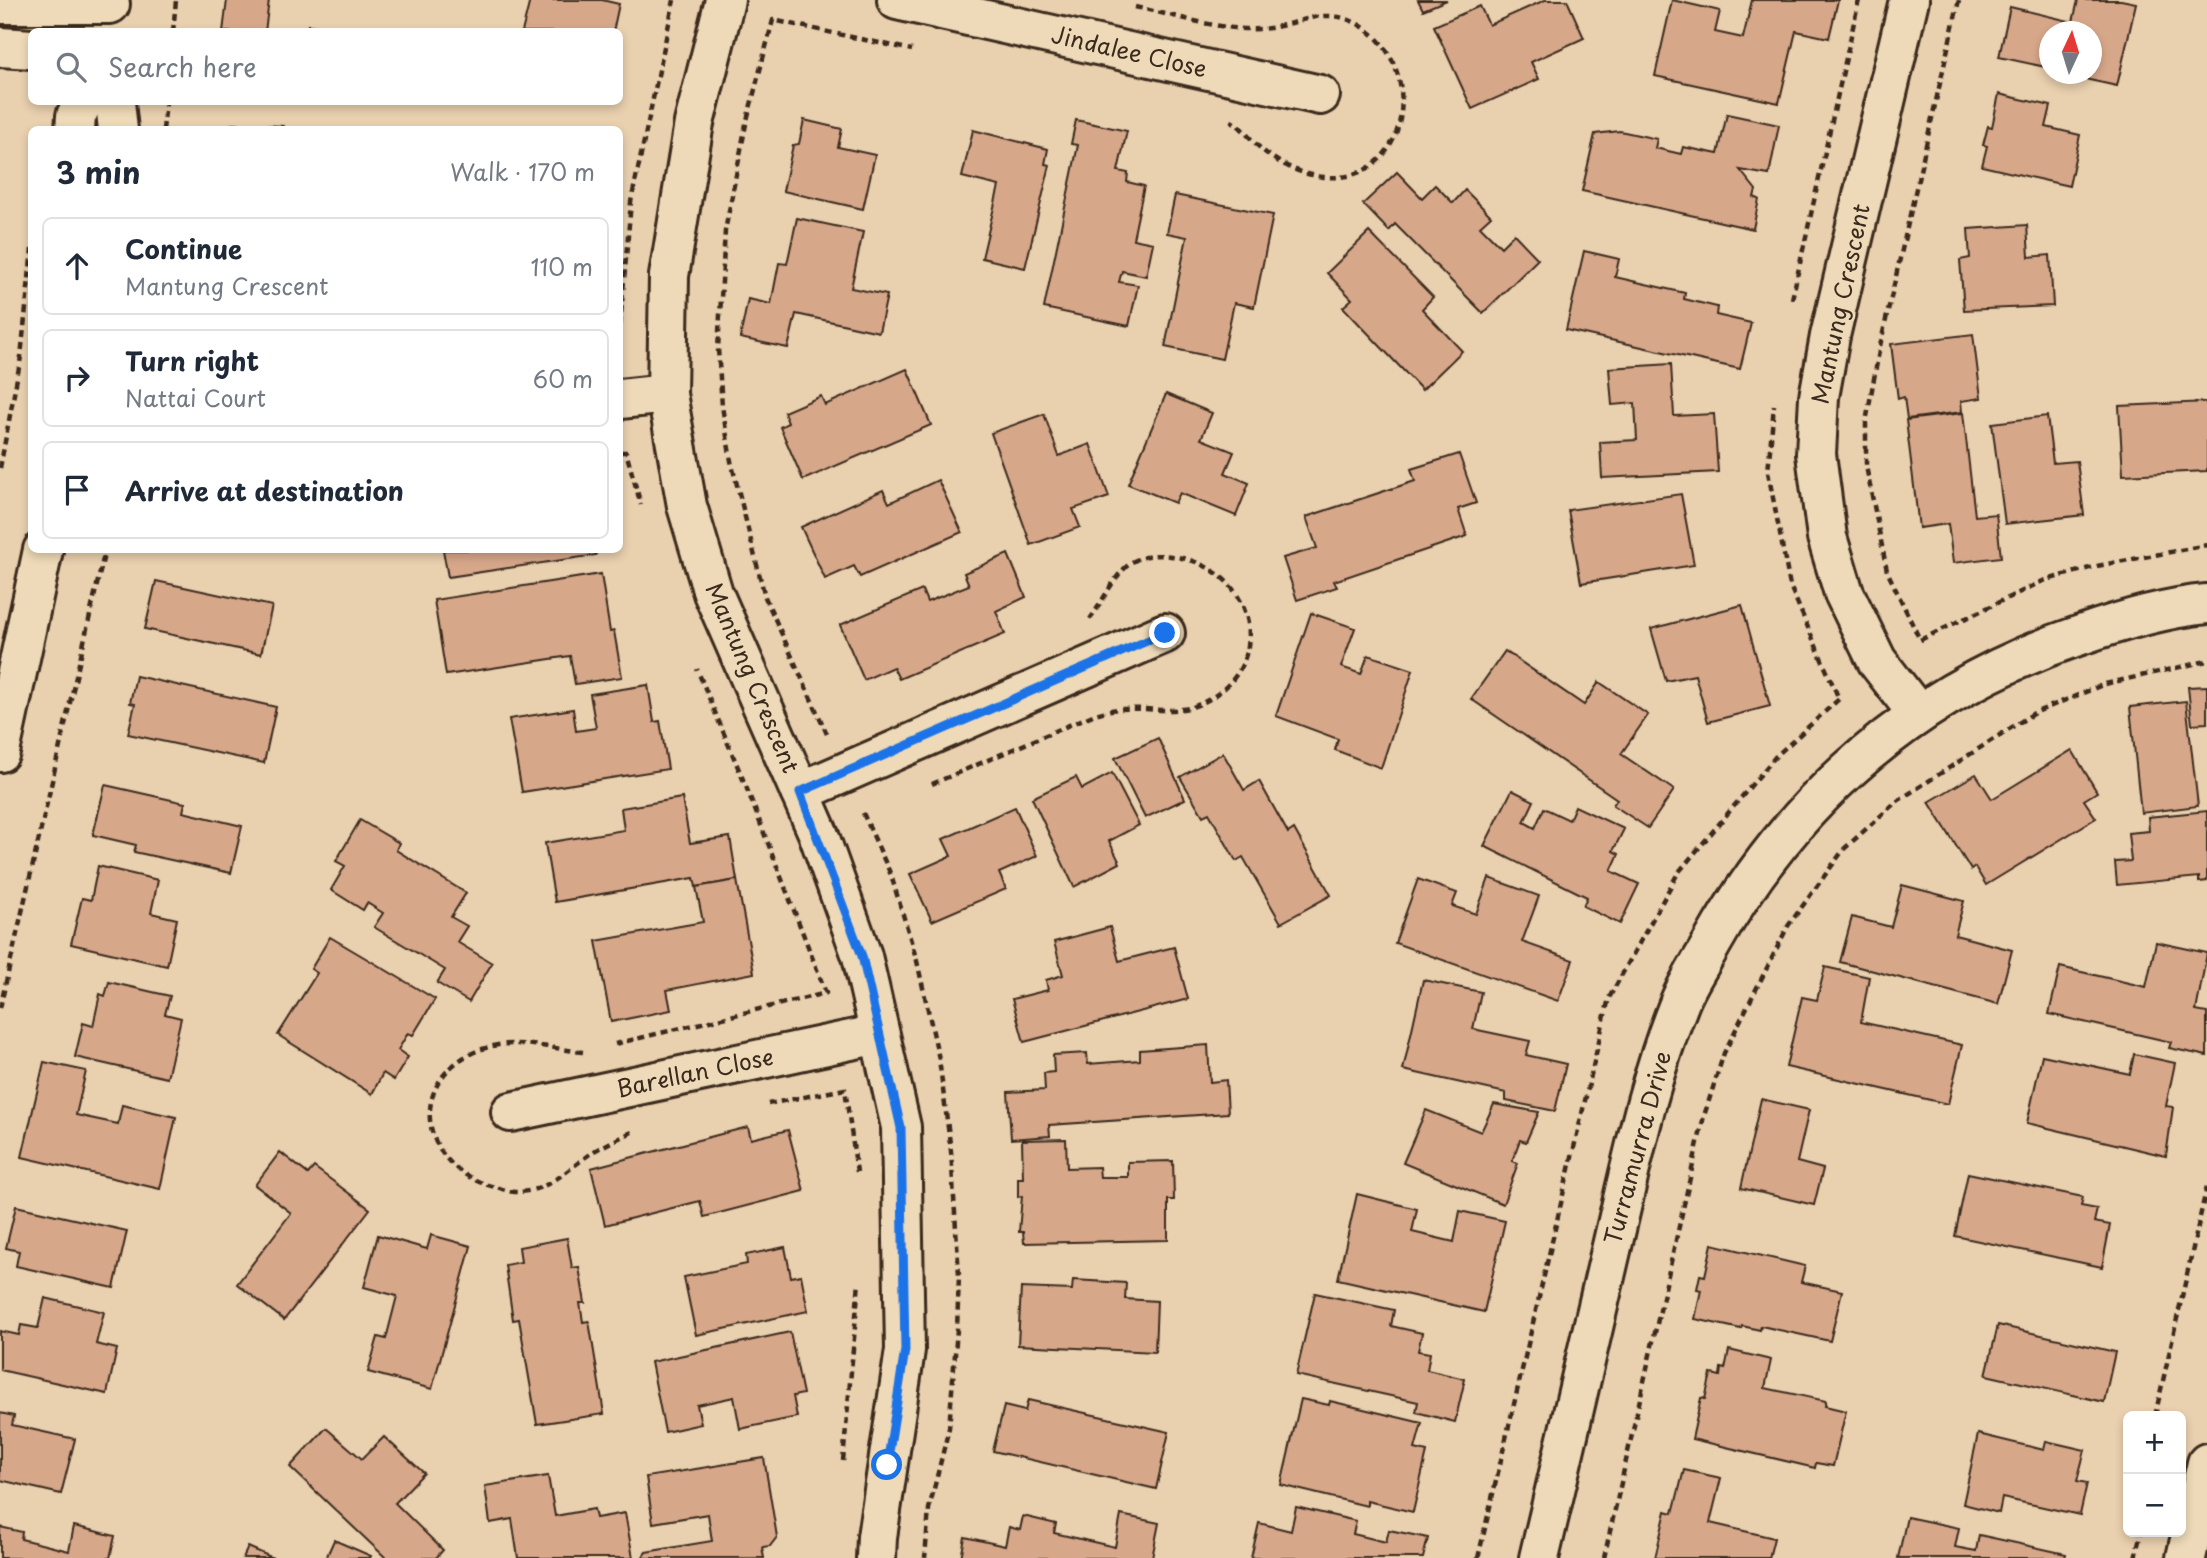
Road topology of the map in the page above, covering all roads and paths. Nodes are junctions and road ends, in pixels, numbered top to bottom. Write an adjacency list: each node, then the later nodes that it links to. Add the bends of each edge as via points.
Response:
1 (176, 0): 10 (path)
2 (674, 0): 21 (path, via 631,202)
3 (725, 0): 22 (street, Mantung Crescent, via 694,123 669,276)
4 (897, 0): 13 (street, Jindalee Close)
5 (1909, 0): 31 (street, Mantung Crescent, via 1830,336 1819,397 1816,454 1827,537 1844,593 1877,661)
6 (1959, 0): 25 (path, via 1866,422 1866,466 1887,570 1903,608 1920,640 2043,581)
7 (0, 4): 8 (street)
8 (109, 12)
9 (773, 20): 32 (path, via 725,231 718,349 722,406 765,597)
10 (173, 28)
11 (0, 47): 12 (street)
12 (28, 49)
13 (1320, 95)
14 (82, 105): 17 (street)
15 (115, 105): 18 (street)
16 (166, 105): 19 (path)
17 (75, 126)
18 (118, 126)
19 (163, 126)
20 (28, 285): 24 (path)
21 (623, 291)
22 (667, 394): 23 (street); 34 (street, Mantung Crescent, via 687,506 713,593)
23 (623, 400)
24 (0, 468)
25 (2207, 545)
26 (42, 553): 33 (street)
27 (104, 553): 35 (path)
28 (2207, 604): 31 (street, Turramurra Drive, via 2126,619 2044,647 1984,673)
29 (1165, 633): 34 (street)
30 (2207, 661): 48 (path, via 2105,684 2034,713 1896,802 1844,849 1788,926 1724,1053 1704,1116)
31 (1918, 714): 47 (street, Turramurra Drive, via 1864,755 1813,803 1766,858 1680,1000 1650,1086)
32 (828, 735)
33 (0, 752)
34 (800, 792): 36 (street, Mantung Crescent, via 862,956)
35 (0, 1008)
36 (878, 1034): 38 (street, Barellan Close); 46 (street, Mantung Crescent, via 901,1128 906,1291 905,1350)
37 (845, 1089): 39 (path)
38 (511, 1112)
39 (858, 1181)
40 (2207, 1186): 42 (path)
41 (859, 1270): 44 (path)
42 (2156, 1411)
43 (2207, 1463): 50 (street)
44 (842, 1465)
45 (2140, 1537): 49 (path)
46 (876, 1558)
47 (1539, 1558)
48 (1604, 1558)
49 (2135, 1558)
50 (2186, 1558)

